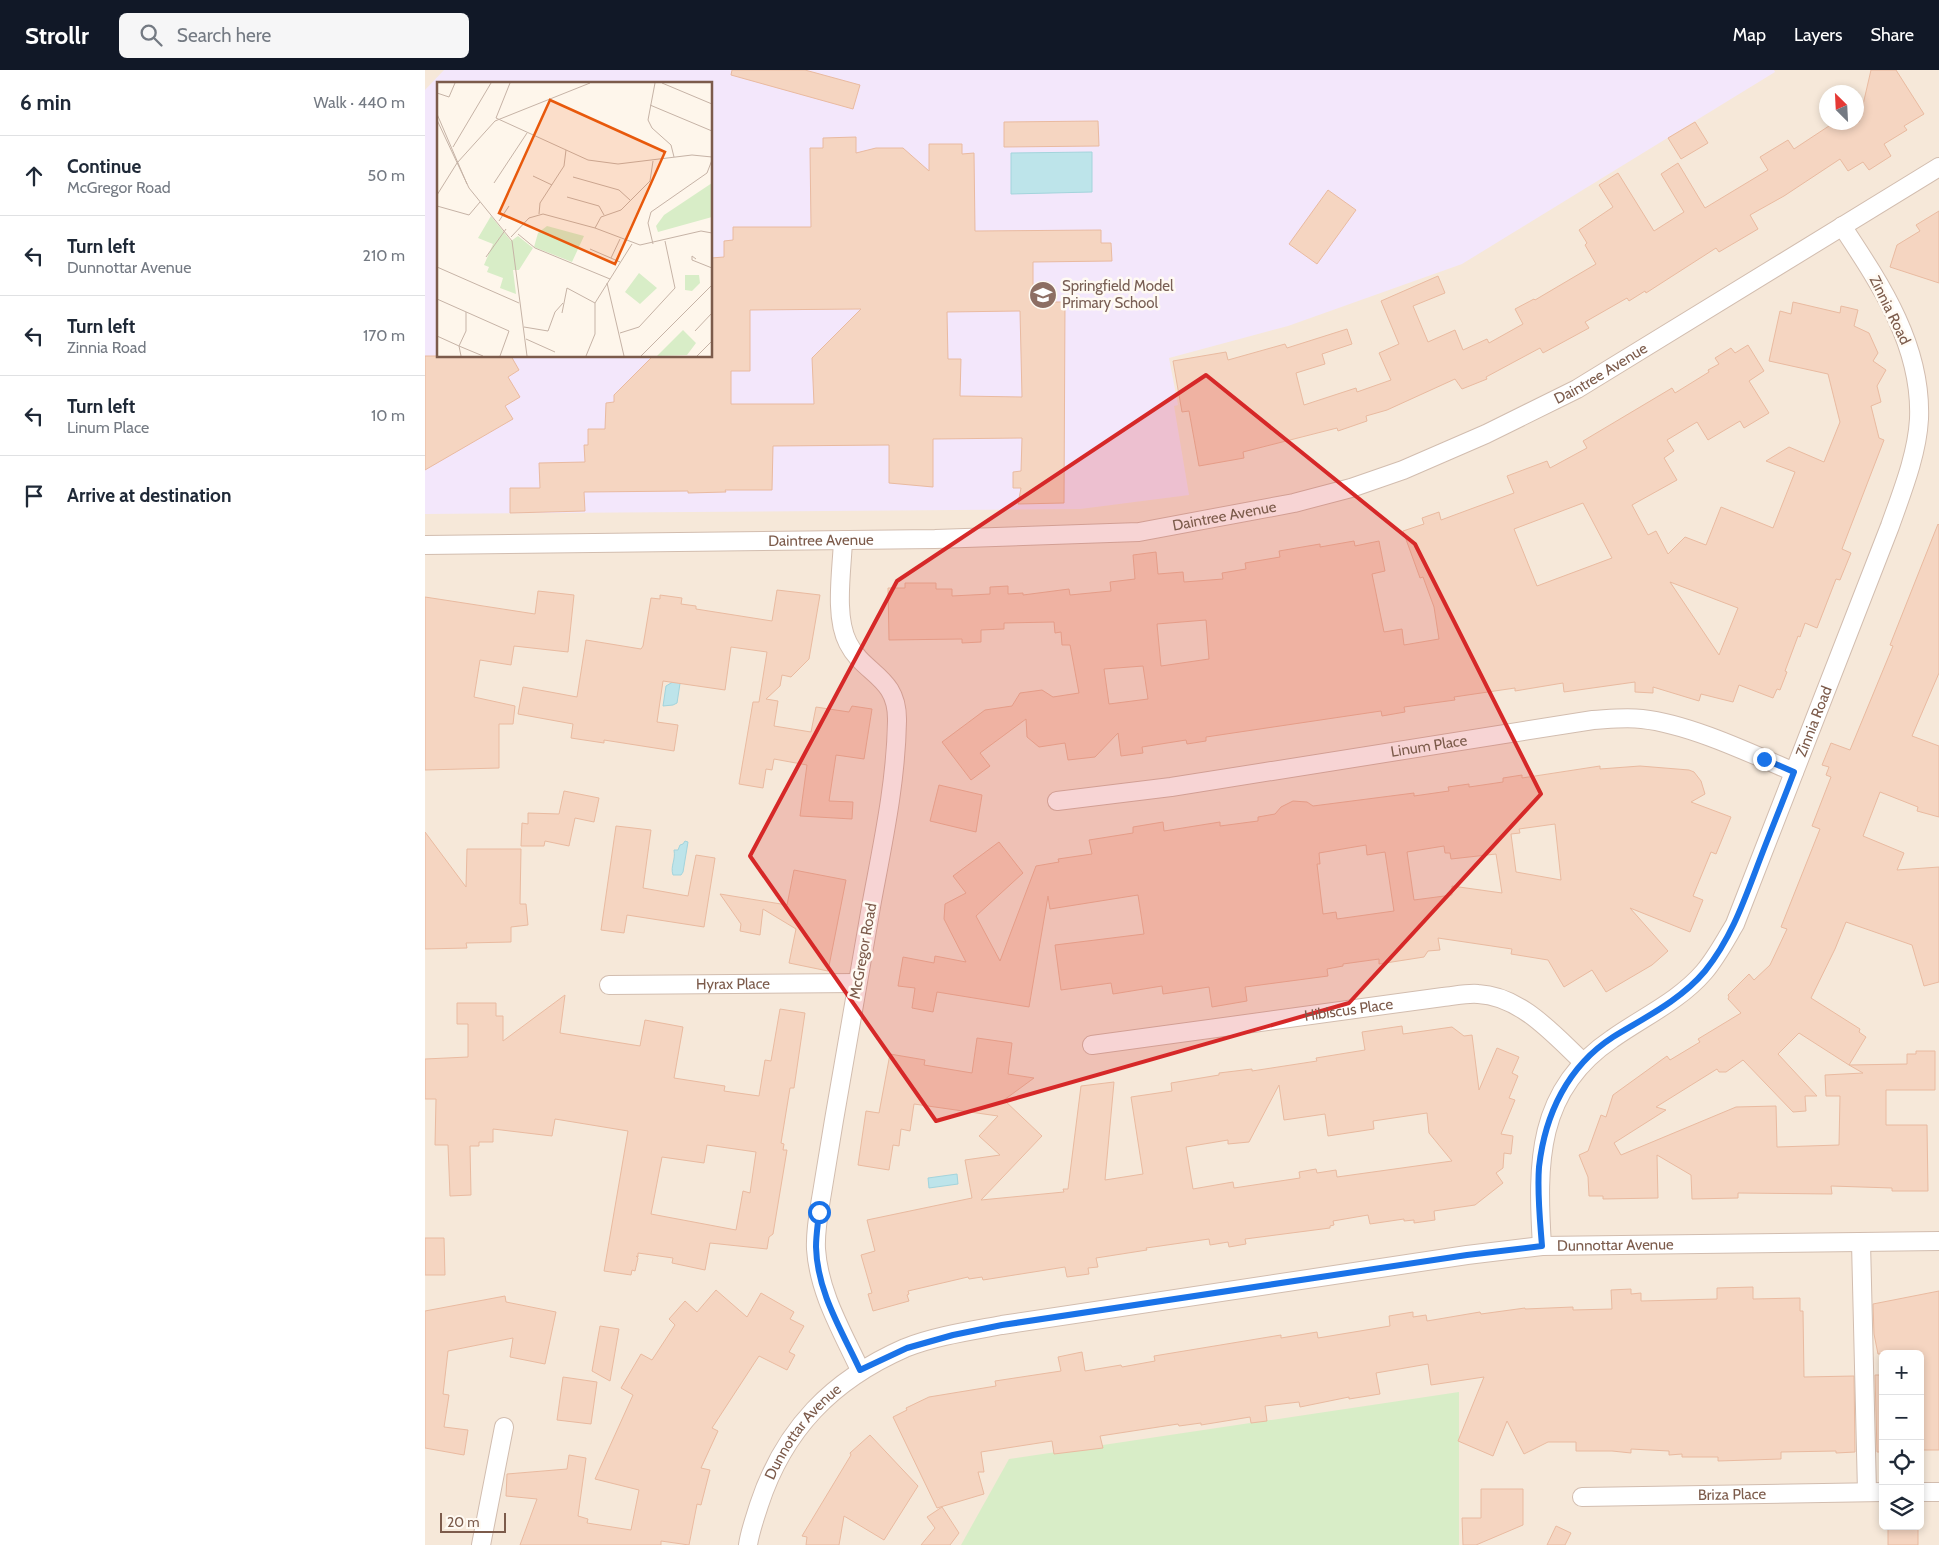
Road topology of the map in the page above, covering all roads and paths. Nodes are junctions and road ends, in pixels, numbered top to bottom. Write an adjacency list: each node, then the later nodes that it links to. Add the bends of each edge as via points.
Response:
1 (1939, 167): 2 (street, Daintree Avenue)
2 (1842, 226): 3 (street, Daintree Avenue, via 1577,389 1486,434 1403,470 1351,488 1261,510 1139,532); 5 (street, Zinnia Road, via 1867,263 1904,332 1917,379 1919,420 1912,461 1890,526)
3 (843, 540): 4 (street, Daintree Avenue); 7 (street, McGregor Road, via 841,607 847,643 887,685 895,698 897,718 888,816)
4 (425, 544)
5 (1794, 772): 6 (street, Linum Place, via 1673,726 1623,718 1593,720 1171,787); 10 (street, Zinnia Road, via 1735,924 1719,953 1677,997 1611,1039)
6 (1057, 801)
7 (857, 983): 8 (street, Hyrax Place); 14 (street, McGregor Road, via 819,1212 816,1248 829,1307)
8 (609, 985)
9 (1091, 1045): 10 (street, Hibiscus Place, via 1478,994 1502,999 1538,1020)
10 (1583, 1062): 13 (street, Zinnia Road, via 1569,1077 1557,1099 1545,1134 1539,1166)
11 (1939, 1241): 12 (street, Dunnottar Avenue)
12 (1861, 1242): 13 (street, Dunnottar Avenue); 16 (street)
13 (1542, 1246): 14 (street, Dunnottar Avenue, via 1002,1325 907,1348)
14 (860, 1370): 21 (street, Dunnottar Avenue, via 830,1394 789,1440 767,1482)
15 (504, 1427): 20 (street)
16 (1875, 1492): 19 (street, Briza Place)
17 (1924, 1492): 18 (street)
18 (1939, 1492)
19 (1582, 1497)
20 (481, 1545)
21 (748, 1545)

